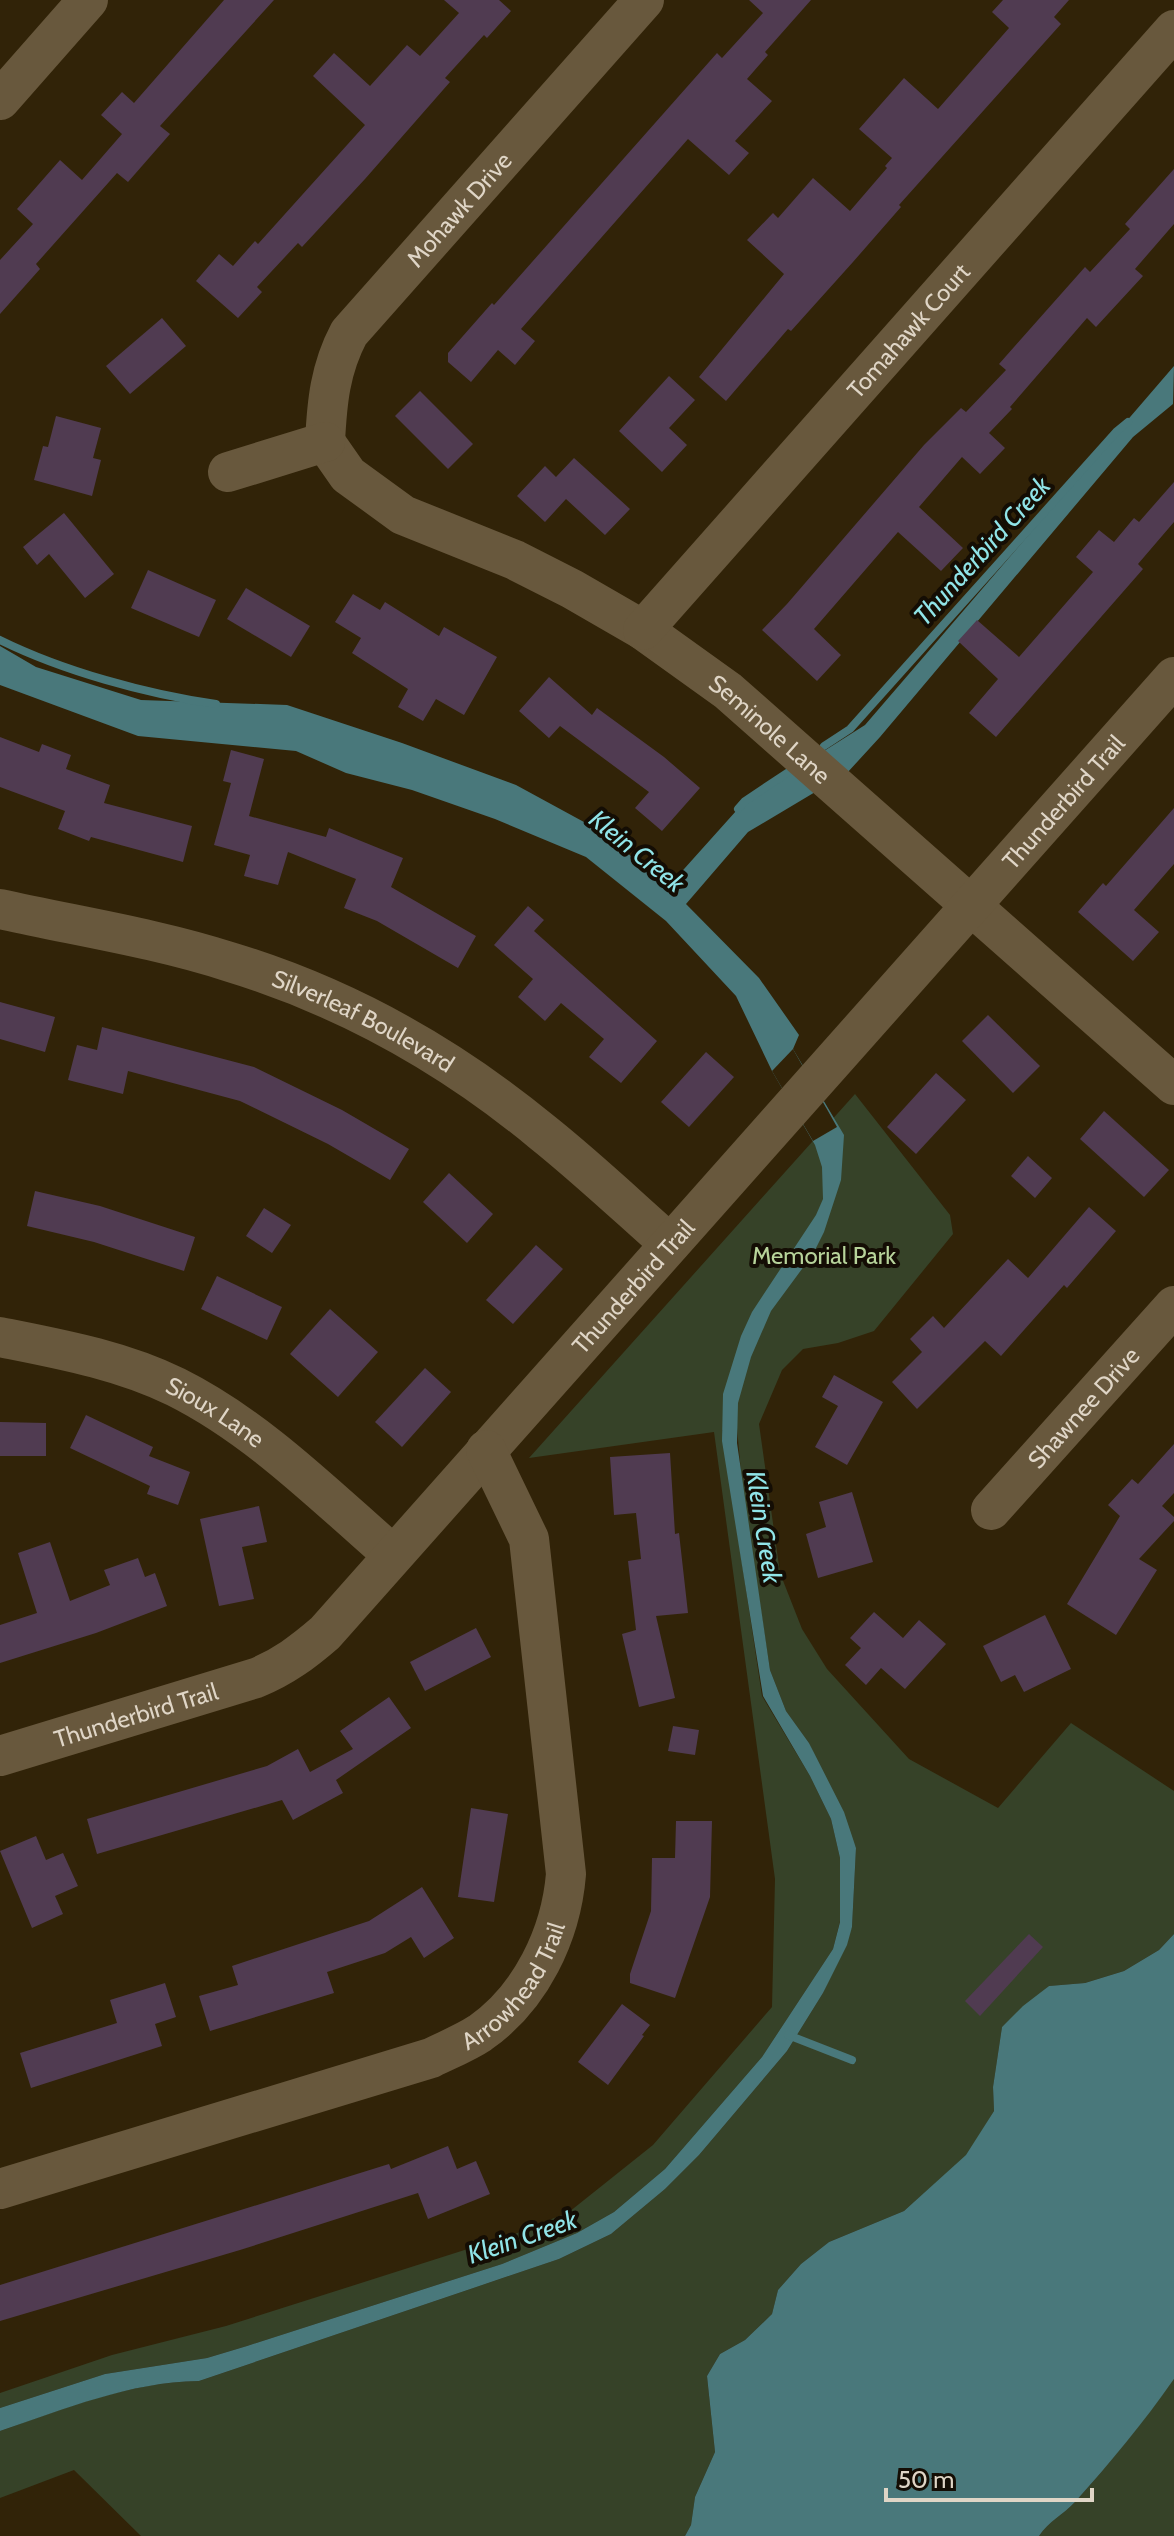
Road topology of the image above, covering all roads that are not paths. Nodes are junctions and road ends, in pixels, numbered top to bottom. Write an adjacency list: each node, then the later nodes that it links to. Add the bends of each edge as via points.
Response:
1 (88, 0): 4 (street)
2 (644, 0): 5 (street, Mohawk Drive, via 349,333 336,357)
3 (1174, 30): 7 (street, Tomahawk Court)
4 (0, 100)
5 (325, 442): 6 (street); 7 (street, Seminole Lane, via 348,475 403,515 515,560)
6 (228, 472)
7 (643, 630): 9 (street, Seminole Lane, via 728,691)
8 (1174, 677): 9 (street, Thunderbird Trail)
9 (971, 905): 11 (street, Seminole Lane); 12 (street, Thunderbird Trail)
10 (0, 909): 12 (street, Silverleaf Boulevard, via 229,961 370,1018 494,1094)
11 (1174, 1085)
12 (670, 1244): 15 (street, Thunderbird Trail)
13 (1174, 1306): 16 (street, Shawnee Drive)
14 (0, 1337): 17 (street, Sioux Lane, via 131,1369 221,1412)
15 (486, 1450): 17 (street, Thunderbird Trail); 19 (street, Arrowhead Trail, via 529,1539 566,1874 542,1962 490,2024 431,2058)
16 (991, 1510)
17 (393, 1555): 18 (street, Thunderbird Trail, via 325,1633 277,1670)
18 (0, 1756)
19 (0, 2189)

